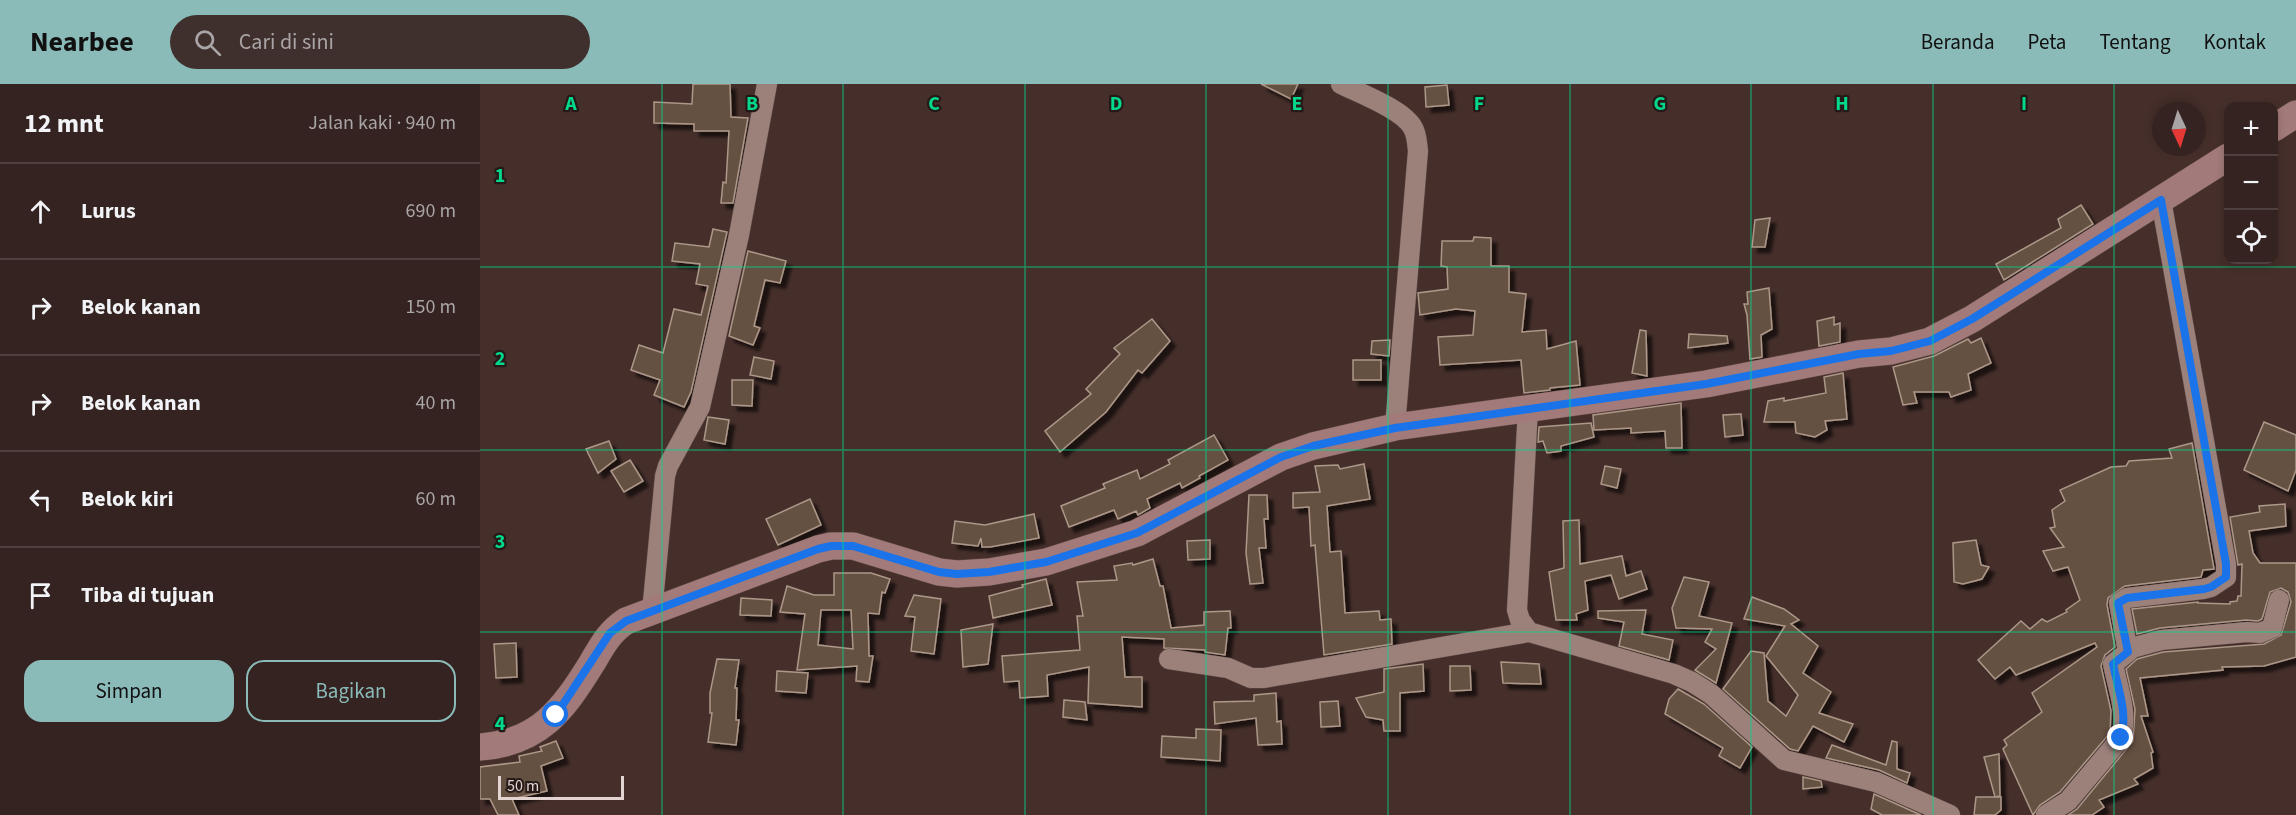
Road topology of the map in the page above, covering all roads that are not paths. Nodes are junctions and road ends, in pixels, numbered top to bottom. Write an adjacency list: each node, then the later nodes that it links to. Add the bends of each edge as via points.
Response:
1 (767, 84): 10 (street, via 739,235 699,407 665,476)
2 (1341, 84): 8 (street, via 1400,114 1411,124 1417,138)
3 (2296, 114): 4 (street)
4 (2278, 125)
5 (2224, 160): 6 (street)
6 (2161, 200): 7 (street, via 1972,319 1930,341 1706,384); 12 (street, via 2226,577 2211,587 2127,598 2118,603)
7 (1528, 408): 8 (street); 11 (street, via 1517,610)
8 (1395, 428): 10 (street, via 1281,457 1137,533 1061,558 957,574 853,546 831,546)
9 (2279, 600): 12 (street, via 2272,628 2260,633 2161,640)
10 (652, 612): 14 (street, via 626,621 610,633 570,696 544,725 513,741)
11 (1529, 632): 13 (street, via 1264,678); 15 (street, via 1674,674 1711,694 1784,760 1876,782)
12 (2128, 649): 16 (street, via 2128,654 2113,664 2124,712 2121,738 2068,801)
13 (1169, 659)
14 (480, 747)
15 (1950, 815)
16 (2046, 815)

